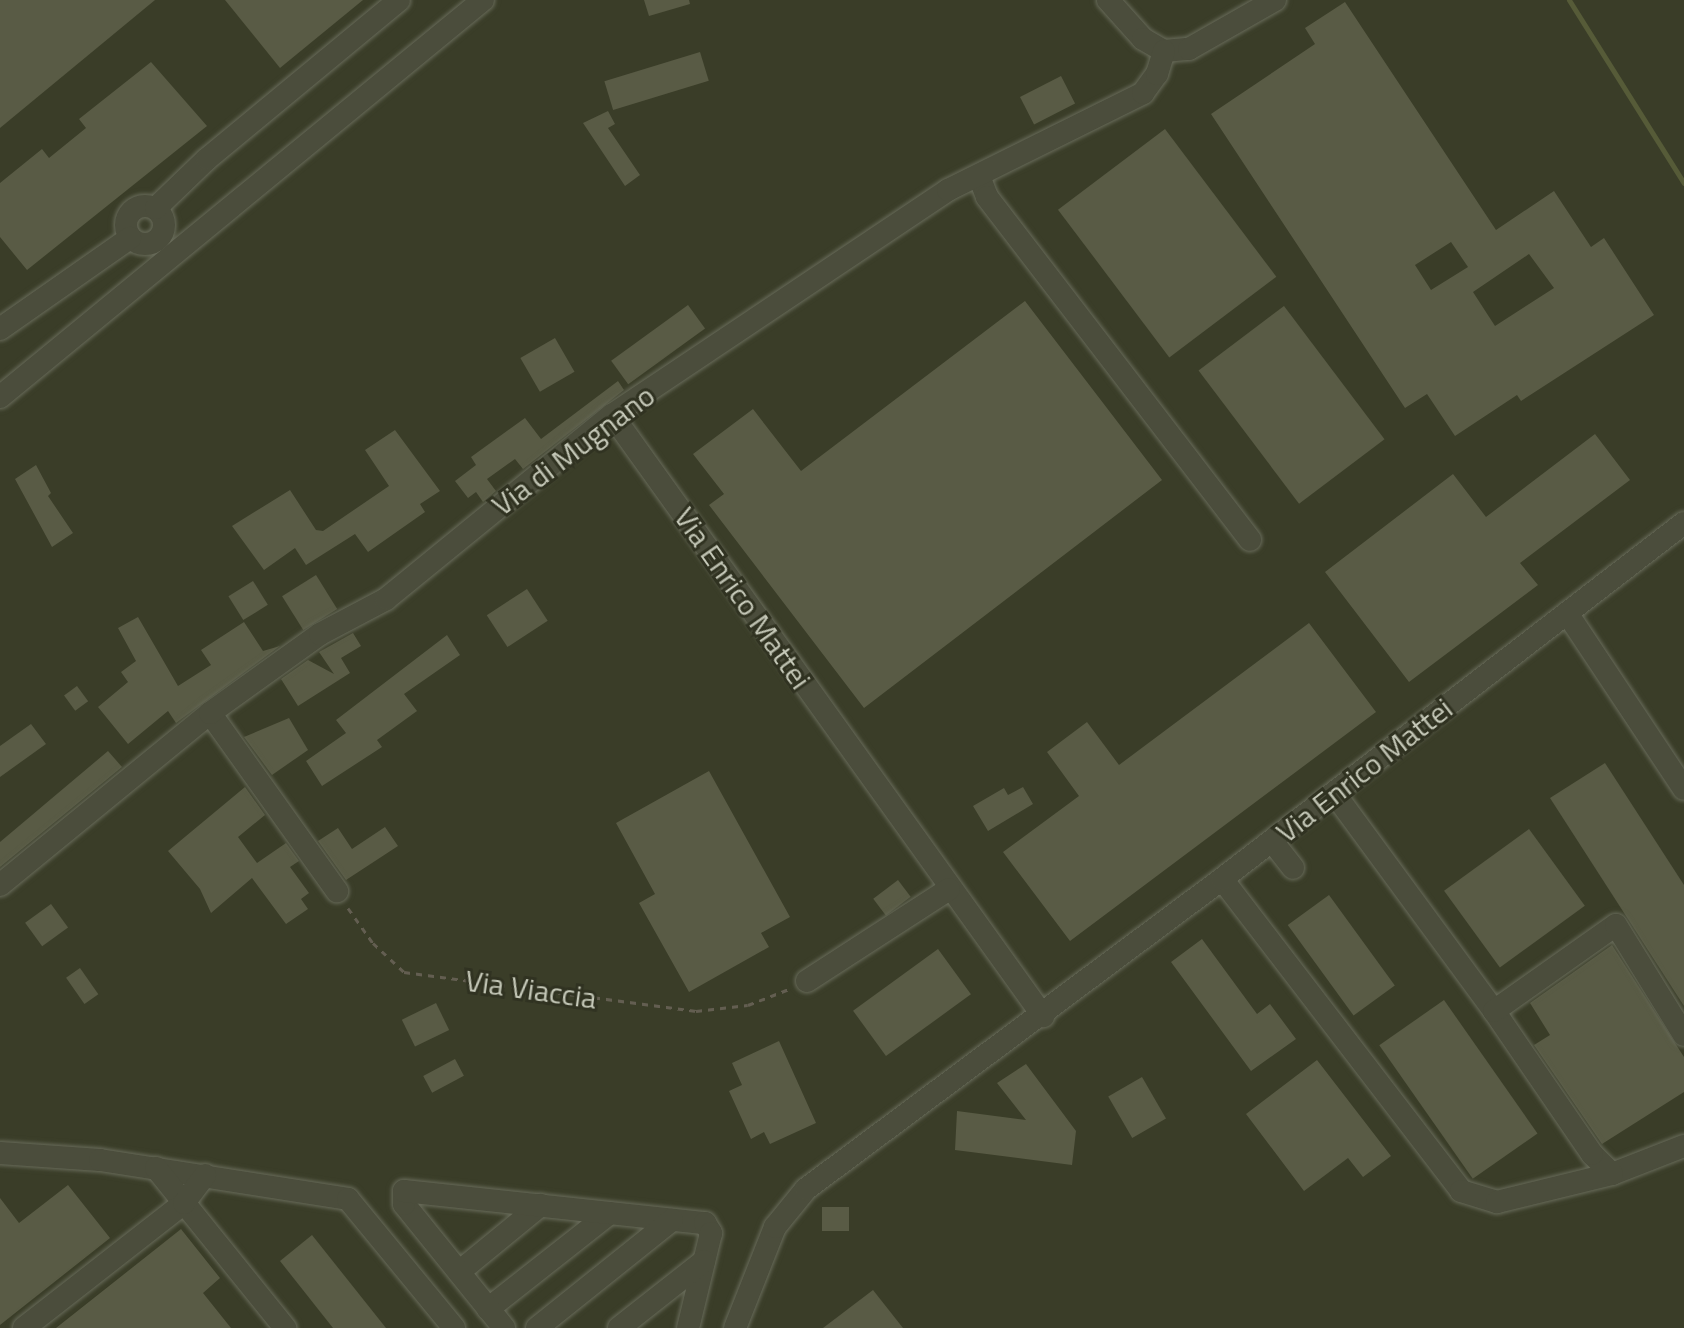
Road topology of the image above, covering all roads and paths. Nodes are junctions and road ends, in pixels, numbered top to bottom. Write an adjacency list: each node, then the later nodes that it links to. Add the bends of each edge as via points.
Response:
1 (399, 0): 7 (street, via 207,159 156,208 143,205 129,213 125,226 130,238)
2 (483, 0): 8 (street)
3 (1108, 0): 5 (street, via 1143,39)
4 (1275, 0): 5 (street, via 1189,49)
5 (1164, 51): 6 (street, Via di Mugnano, via 1157,74 1143,93)
6 (979, 176): 9 (street, Via di Mugnano, via 948,190); 11 (street, via 987,197)
7 (0, 329)
8 (0, 397)
9 (612, 415): 13 (street, Via di Mugnano, via 386,599 320,634); 20 (street, Via Enrico Mattei)
10 (1684, 523): 12 (street, Via Enrico Mattei)
11 (1250, 540)
12 (1567, 613): 14 (street); 15 (street, Via Enrico Mattei)
13 (210, 713): 19 (street, Via di Mugnano); 21 (street)
14 (1684, 789)
15 (1334, 793): 16 (street, Via Enrico Mattei); 23 (street)
16 (1272, 841): 17 (street); 18 (street, Via Enrico Mattei)
17 (1293, 868)
18 (1222, 879): 24 (street, Via Enrico Mattei); 29 (street, via 1461,1191 1497,1202)
19 (0, 885)
20 (949, 889): 22 (street); 24 (street, Via Enrico Mattei)
21 (337, 891): 22 (path, Via Viaccia, via 373,943 404,972 696,1011 748,1005)
22 (807, 981)
23 (1494, 1011): 25 (street, via 1616,925); 29 (street, via 1592,1154)
24 (1043, 1016): 47 (street, Via Enrico Mattei, via 806,1189 775,1227)
25 (1684, 1035)
26 (1684, 1146): 29 (street)
27 (0, 1153): 28 (street)
28 (156, 1168): 30 (street); 31 (street)
29 (1612, 1174)
30 (205, 1175): 31 (street); 36 (street, via 348,1199)
31 (184, 1203): 40 (street); 41 (street)
32 (541, 1205): 33 (street); 35 (street, via 404,1191 400,1198); 38 (street)
33 (610, 1213): 34 (street); 39 (street)
34 (672, 1220): 37 (street, via 710,1228); 44 (street)
35 (431, 1238): 36 (street); 38 (street)
36 (402, 1261): 42 (street)
37 (704, 1261): 45 (street); 46 (street)
38 (459, 1272): 39 (street)
39 (488, 1309): 43 (street)
40 (24, 1328)
41 (285, 1328)
42 (454, 1328)
43 (504, 1328)
44 (537, 1328)
45 (619, 1328)
46 (688, 1328)
47 (735, 1328)

